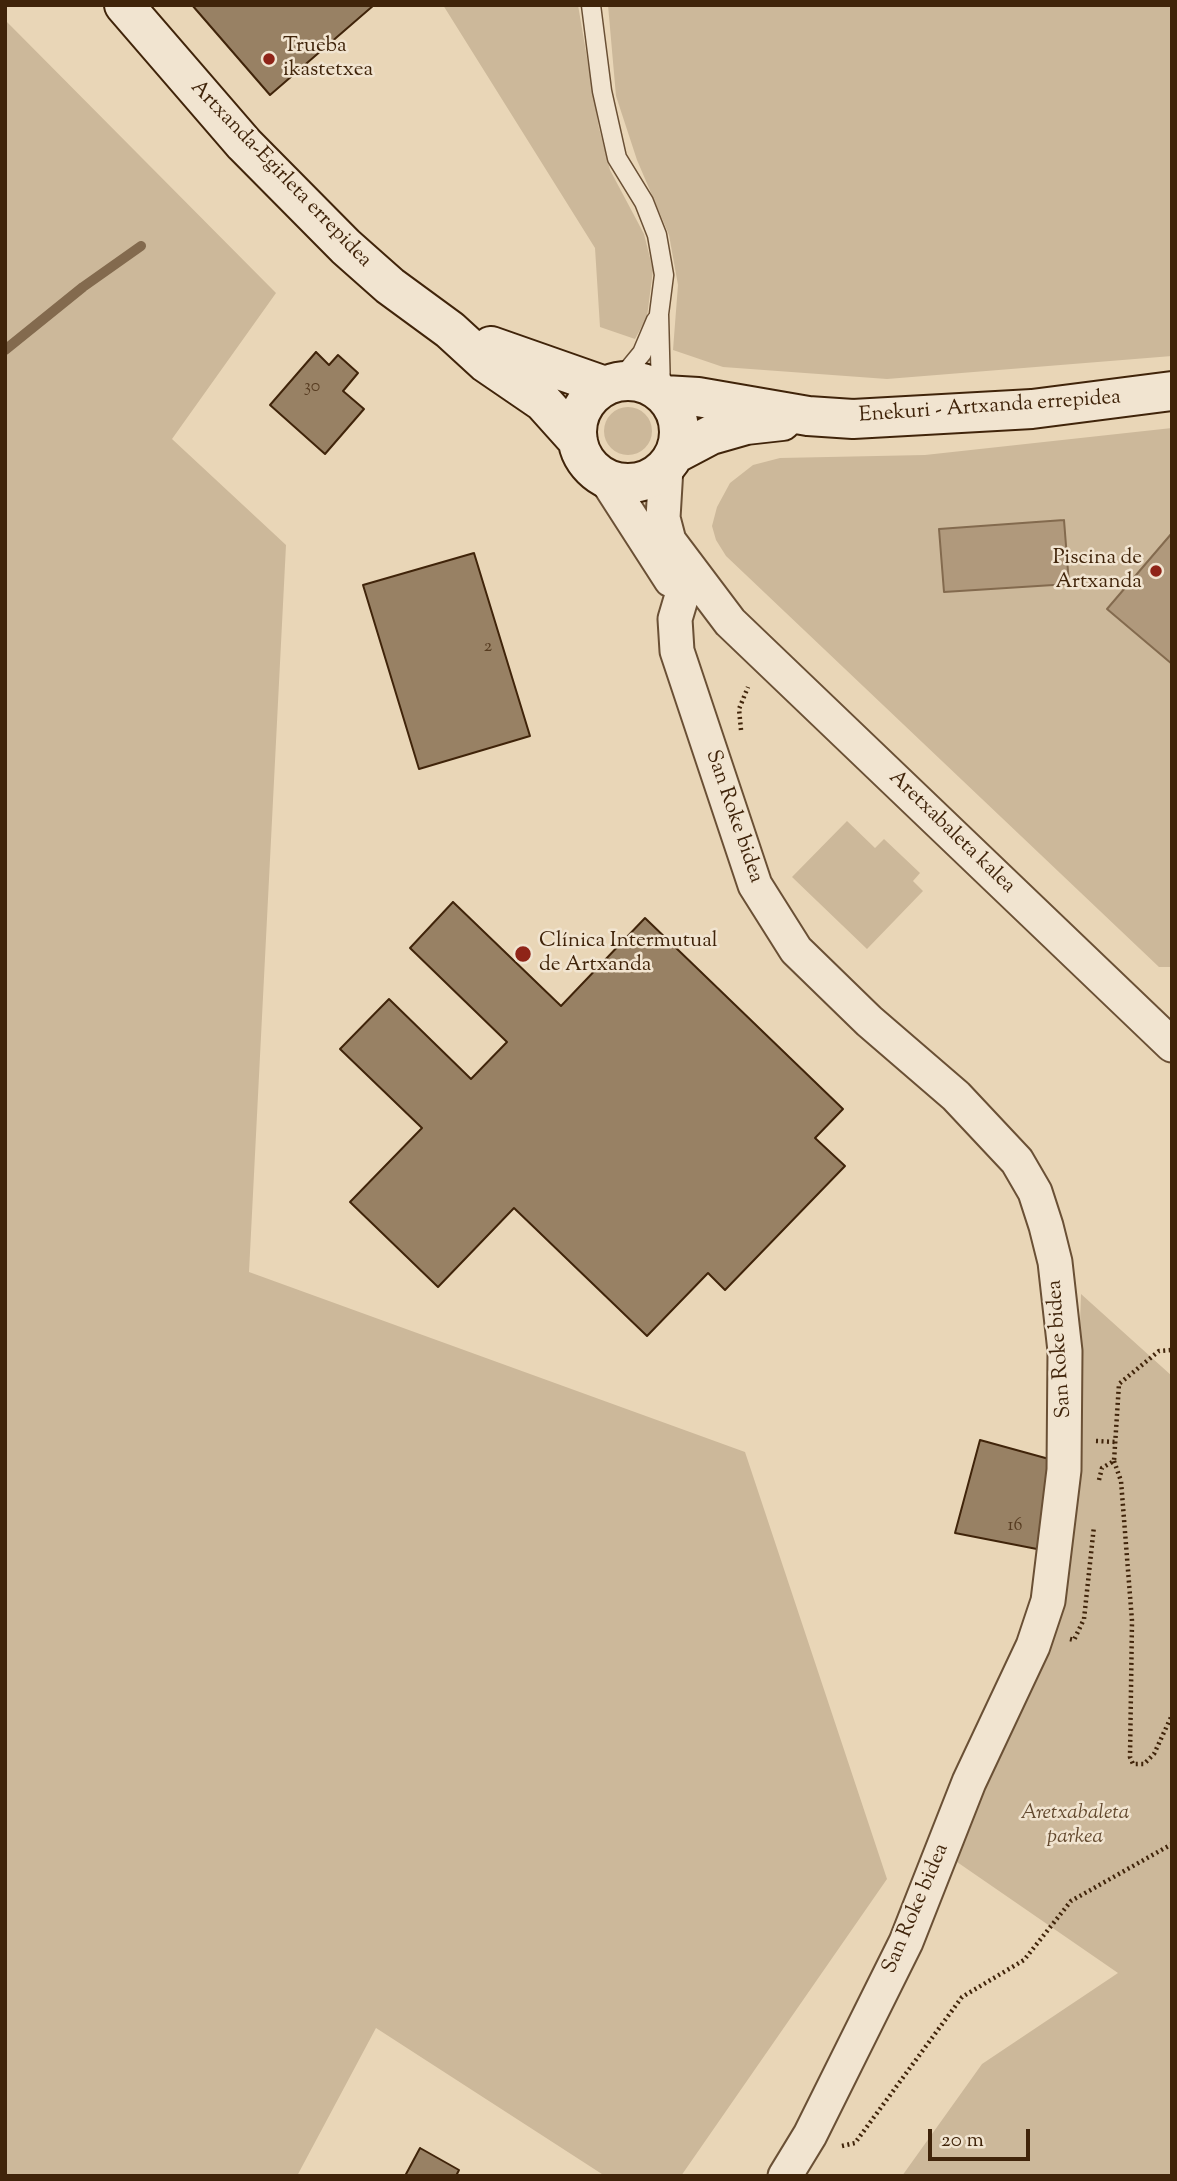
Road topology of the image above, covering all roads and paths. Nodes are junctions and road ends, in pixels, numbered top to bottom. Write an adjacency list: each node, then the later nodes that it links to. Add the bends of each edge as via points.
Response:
1 (124, 5): 4 (street, Artxanda-Egirleta errepidea, via 296,198 390,286)
2 (591, 5): 3 (lane, via 602,91 617,158 644,202 657,235 664,275)
3 (659, 314): 5 (lane, via 645,348); 7 (lane)
4 (450, 330): 5 (street, Artxanda-Egirleta errepidea, via 535,364); 9 (street, Artxanda-Egirleta errepidea, via 486,363 543,402)
5 (612, 384): 7 (street, via 634,381); 9 (street, via 592,396 582,409)
6 (1172, 391): 8 (street, Enekuri - Artxanda errepidea, via 1046,408 936,416)
7 (663, 393): 8 (street, Enekuri - Artxanda errepidea); 10 (street, via 679,423 680,439)
8 (808, 416): 10 (street, Enekuri - Artxanda errepidea, via 711,435)
9 (578, 442): 11 (street, via 583,457)
10 (670, 461): 11 (street, via 638,482); 13 (street, Aretxabaleta kalea, via 663,518 669,541)
11 (606, 479): 12 (street, Aretxabaleta kalea, via 668,577)
12 (684, 592): 13 (street, Aretxabaleta kalea); 22 (street, San Roke bidea, via 675,619 677,651 755,885 796,950 956,1096 1017,1161 1035,1192 1046,1226 1066,1350 1064,1470 1044,1613 969,1782 906,1942)
13 (730, 622): 14 (street, Aretxabaleta kalea)
14 (1172, 1045)
15 (1172, 1350): 16 (path, via 1159,1351 1119,1384)
16 (1114, 1461): 17 (path, via 1102,1468); 20 (path, via 1121,1481 1132,1621 1133,1764 1144,1764 1154,1754)
17 (1098, 1485)
18 (1094, 1525): 19 (path, via 1084,1619 1074,1640)
19 (1062, 1635)
20 (1172, 1715)
21 (1172, 1844): 22 (path, via 1072,1902 1024,1960 962,1997 855,2143 838,2147)
22 (810, 2135): 23 (street, San Roke bidea)
23 (785, 2176)

